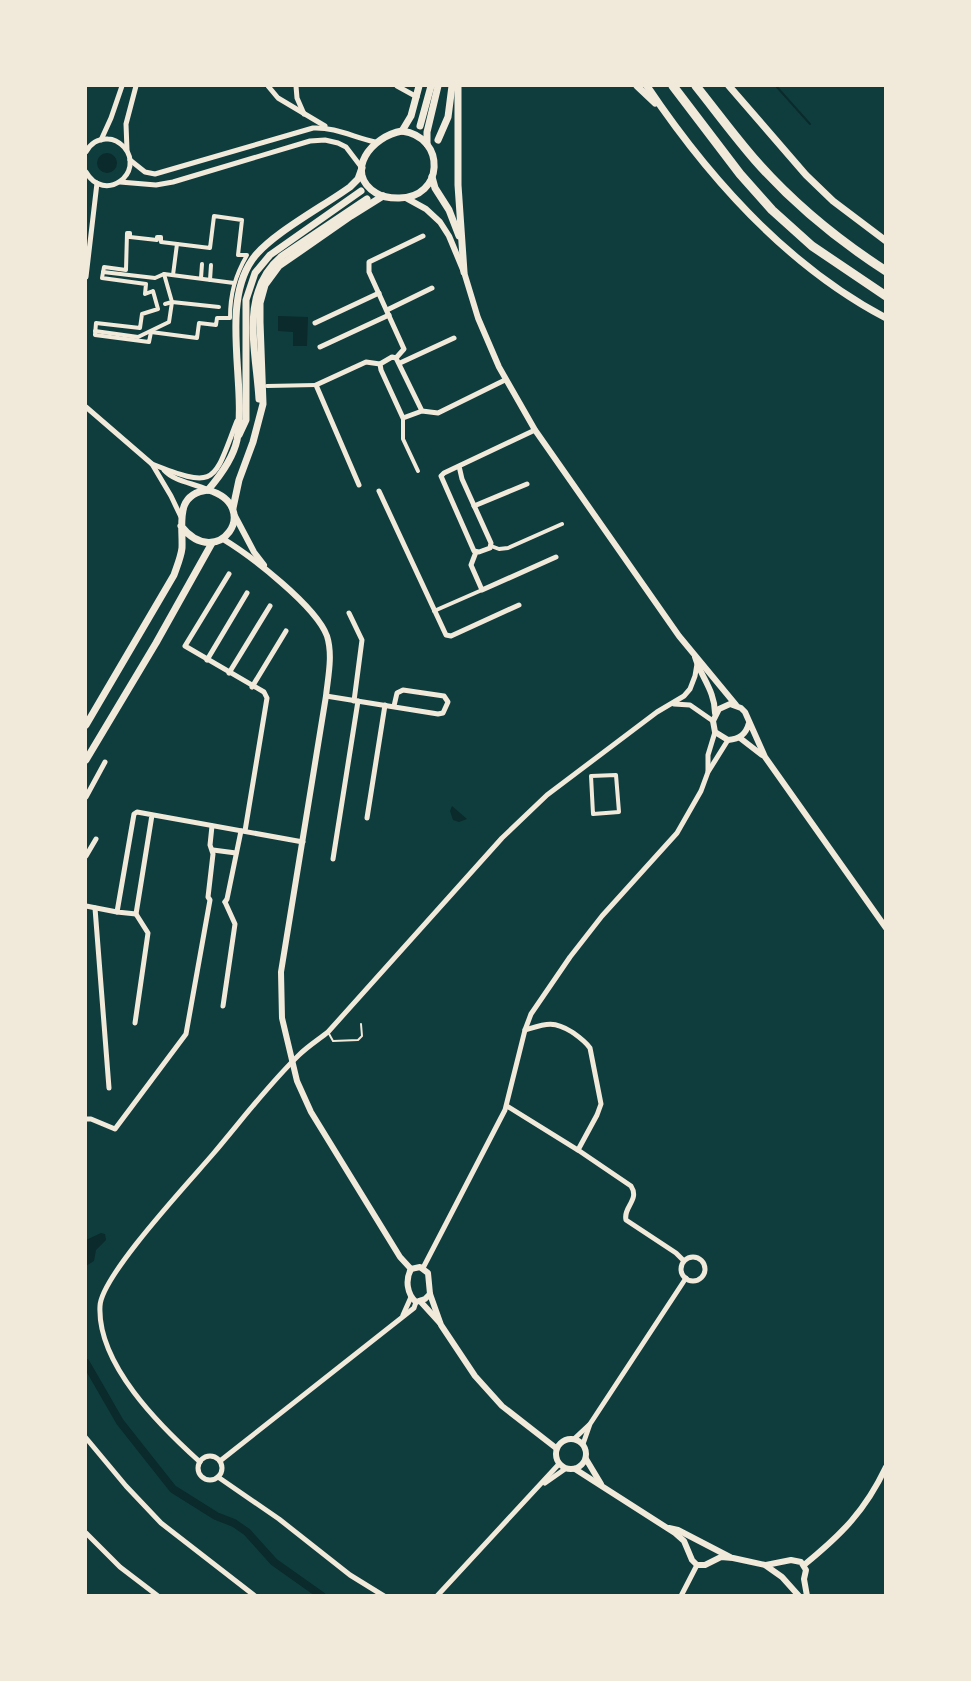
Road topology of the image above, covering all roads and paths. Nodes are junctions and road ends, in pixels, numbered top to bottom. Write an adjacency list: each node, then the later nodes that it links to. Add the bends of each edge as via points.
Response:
1 (122, 86): 22 (street)
2 (136, 86): 27 (street, via 126,124)
3 (268, 86): 17 (street, via 278,98)
4 (297, 86): 17 (street, via 297,98)
5 (397, 86): 16 (street)
6 (419, 86): 16 (main road)
7 (431, 86): 19 (main road)
8 (438, 86): 25 (main road)
9 (452, 86): 23 (main road, via 448,117)
10 (458, 86): 41 (main road)
11 (637, 86): 18 (main road)
12 (647, 86): 18 (main road)
13 (673, 86): 55 (highway, via 772,210 812,246)
14 (696, 86): 46 (highway, via 788,194)
15 (729, 86): 39 (main road, via 806,176)
16 (417, 97): 21 (main road)
17 (305, 115): 20 (street)
18 (667, 115): 60 (main road, via 726,187 804,265)
19 (420, 126)
20 (327, 127): 24 (street); 28 (street, via 299,131 156,174 145,172)
21 (402, 131): 24 (main road); 25 (main road, via 411,132)
22 (100, 140): 26 (street); 27 (street, via 115,140)
23 (438, 140)
24 (375, 142): 29 (main road, via 364,157)
25 (427, 144): 31 (main road, via 434,159)
26 (86, 150)
27 (127, 150): 28 (street)
28 (130, 160): 32 (street, via 128,172)
29 (362, 168): 32 (street, via 346,147 325,140 303,142 173,182); 35 (main road, via 368,185); 74 (main road, via 350,187 265,247 244,272 236,312)
30 (86, 174): 33 (street)
31 (432, 177): 36 (main road, via 426,188); 41 (main road)
32 (120, 182): 33 (street, via 108,186)
33 (97, 183): 49 (street)
34 (361, 192): 78 (main road, via 270,255 255,273 246,300 246,420)
35 (383, 196): 36 (main road); 76 (main road, via 279,266 265,285 260,303 263,386)
36 (406, 198): 45 (street, via 440,222)
37 (368, 199): 76 (main road, via 282,256 260,282 254,308)
38 (423, 236): 54 (street, via 369,262 369,272)
39 (885, 241)
40 (177, 244): 44 (street, via 161,242 161,237 130,237 127,233 126,270 104,267); 48 (street); 52 (street, via 210,248 214,216 242,220 238,255 247,255)
41 (462, 244): 45 (main road)
42 (202, 264): 50 (street)
43 (211, 265): 51 (street)
44 (103, 272): 47 (street, via 154,279); 63 (street, via 102,278 146,284 145,294 153,291 158,309 142,314 140,328 96,323)
45 (464, 272): 69 (street, via 478,318)
46 (885, 272)
47 (164, 274): 48 (street); 56 (street)
48 (173, 275): 50 (street)
49 (86, 277)
50 (201, 279): 51 (street)
51 (210, 280): 52 (street)
52 (234, 283): 64 (street, via 230,318 217,318 216,325 199,323 197,338)
53 (432, 288): 59 (street)
54 (379, 293): 59 (street); 62 (street)
55 (885, 296)
56 (172, 302): 57 (street); 58 (street); 61 (street)
57 (165, 304)
58 (219, 307)
59 (388, 313): 66 (street); 67 (street, via 404,349)
60 (885, 318)
61 (167, 323): 63 (street, via 138,337); 64 (street)
62 (315, 323)
63 (95, 331): 64 (street, via 95,335 149,342 151,332)
64 (166, 334)
65 (454, 338): 67 (street)
66 (320, 347)
67 (398, 360): 68 (street, via 392,357); 73 (street)
68 (380, 364): 70 (street, via 366,362); 75 (street)
69 (506, 381): 73 (street, via 438,413); 77 (street)
70 (316, 385): 71 (street); 84 (street)
71 (267, 386)
72 (86, 407): 79 (street)
73 (422, 411): 75 (street)
74 (238, 418): 78 (main road); 81 (street, via 221,461 209,477 201,479)
75 (403, 418): 82 (street, via 403,439)
76 (259, 419): 88 (main road)
77 (535, 430): 80 (street); 106 (street)
78 (237, 440): 85 (main road, via 224,469)
79 (152, 464): 81 (street); 90 (street)
80 (459, 466): 87 (street); 95 (street, via 441,478)
81 (162, 468): 85 (street, via 168,475)
82 (418, 471)
83 (527, 484): 87 (street)
84 (359, 485)
85 (208, 490): 88 (main road); 90 (main road, via 188,500)
86 (379, 491): 103 (street)
87 (474, 506): 94 (street)
88 (233, 507): 89 (main road)
89 (235, 516): 92 (main road, via 232,529); 97 (street)
90 (181, 522): 93 (main road, via 196,540); 120 (main road, via 181,555 174,575)
91 (562, 524): 94 (street, via 508,548)
92 (223, 539): 93 (main road); 97 (street)
93 (212, 543): 125 (main road)
94 (491, 546): 95 (street)
95 (476, 552): 99 (street, via 471,565)
96 (556, 557): 99 (street)
97 (270, 573): 111 (street, via 315,616 326,635 330,663)
98 (229, 574): 107 (street, via 186,645)
99 (482, 590): 103 (street)
100 (247, 593): 107 (street)
101 (519, 605): 103 (street, via 451,636 443,632)
102 (270, 606): 109 (street)
103 (434, 611)
104 (349, 613): 112 (street, via 362,640)
105 (286, 631): 110 (street)
106 (694, 656): 108 (street); 115 (street)
107 (207, 660): 109 (street)
108 (697, 664): 113 (street, via 690,689); 117 (street, via 710,688)
109 (229, 673): 110 (street)
110 (252, 687): 133 (street, via 264,692 267,698)
111 (326, 696): 112 (street); 135 (street)
112 (356, 701): 114 (street); 139 (street)
113 (672, 704): 118 (street, via 690,705); 151 (street, via 535,806)
114 (385, 705): 116 (street); 131 (street)
115 (736, 705): 117 (street, via 724,706); 119 (street, via 745,712)
116 (394, 706): 116 (street, via 438,714 443,713 448,702 444,696 403,690 397,693)
117 (715, 713): 118 (street)
118 (712, 721): 121 (street)
119 (748, 723): 122 (street); 124 (street)
120 (86, 725)
121 (715, 732): 123 (street); 127 (street)
122 (740, 738): 123 (street); 124 (street)
123 (728, 740): 127 (street)
124 (765, 757): 146 (street)
125 (86, 760)
126 (105, 762): 128 (street)
127 (708, 772): 150 (street, via 677,833 575,951 531,1014)
128 (86, 798)
129 (619, 812): 129 (street, via 593,814 591,776 616,775)
130 (152, 815): 132 (street); 144 (street, via 134,814); 145 (street)
131 (367, 818)
132 (212, 826): 133 (street); 136 (street)
133 (243, 831): 135 (street); 137 (street)
134 (96, 839): 138 (street)
135 (303, 842): 152 (street, via 281,972 282,1018)
136 (213, 850): 137 (street); 140 (street)
137 (236, 853): 141 (street)
138 (86, 856)
139 (333, 859)
140 (210, 900): 141 (street); 155 (street, via 186,1034 115,1129)
141 (225, 902): 147 (street, via 235,924)
142 (86, 906): 143 (street)
143 (94, 908): 144 (street); 153 (street)
144 (117, 912): 145 (street)
145 (136, 914): 148 (street, via 148,933)
146 (885, 928)
147 (223, 1006)
148 (135, 1023)
149 (361, 1024): 151 (lane, via 362,1036 358,1040 333,1041)
150 (525, 1030): 154 (street); 156 (street, via 560,1025 586,1041 590,1048 601,1104)
151 (328, 1032): 152 (street)
152 (292, 1062): 159 (street, via 311,1112); 171 (street, via 133,1248 101,1296 106,1340 128,1384)
153 (109, 1088)
154 (507, 1106): 156 (street); 158 (street)
155 (86, 1119)
156 (578, 1150): 157 (street, via 631,1186 634,1200 625,1214 626,1220)
157 (684, 1261): 160 (street, via 681,1268); 160 (street, via 695,1258 705,1268 700,1278)
158 (423, 1268): 159 (street); 161 (street, via 430,1277)
159 (411, 1269): 162 (street, via 408,1290)
160 (686, 1278): 164 (street)
161 (430, 1294): 162 (street); 163 (street)
162 (416, 1300): 163 (street); 170 (street, via 403,1315)
163 (441, 1325): 168 (street, via 475,1376 502,1406 539,1436)
164 (590, 1424): 166 (street); 167 (street)
165 (86, 1438): 194 (street, via 161,1523)
166 (574, 1438): 167 (street); 168 (street)
167 (583, 1444): 169 (street)
168 (558, 1445): 172 (street)
169 (586, 1459): 175 (street); 177 (street)
170 (220, 1461): 171 (street, via 210,1456); 176 (street)
171 (200, 1462): 176 (street, via 199,1471 205,1478)
172 (559, 1464): 174 (street); 178 (street)
173 (885, 1467): 189 (street, via 866,1504 849,1526)
174 (566, 1469): 175 (street); 178 (street)
175 (575, 1469): 177 (street)
176 (218, 1477): 195 (street)
177 (603, 1485): 179 (street)
178 (539, 1487): 196 (street)
179 (666, 1527): 181 (street); 183 (street, via 684,1541)
180 (86, 1533): 193 (street, via 120,1567)
181 (701, 1543): 182 (street); 183 (street, via 693,1546)
182 (711, 1547): 184 (street); 185 (street)
183 (690, 1553): 187 (street)
184 (733, 1558): 185 (street, via 721,1557); 188 (street)
185 (710, 1562): 187 (street)
186 (787, 1562): 188 (street); 189 (street, via 796,1560); 190 (street)
187 (697, 1565): 197 (street)
188 (765, 1565): 190 (street)
189 (804, 1565): 191 (street)
190 (782, 1577): 192 (street)
191 (804, 1579): 192 (street, via 797,1584); 199 (street)
192 (789, 1583): 198 (street)
193 (158, 1596)
194 (255, 1596)
195 (384, 1596)
196 (437, 1596)
197 (681, 1596)
198 (799, 1596)
199 (807, 1596)

